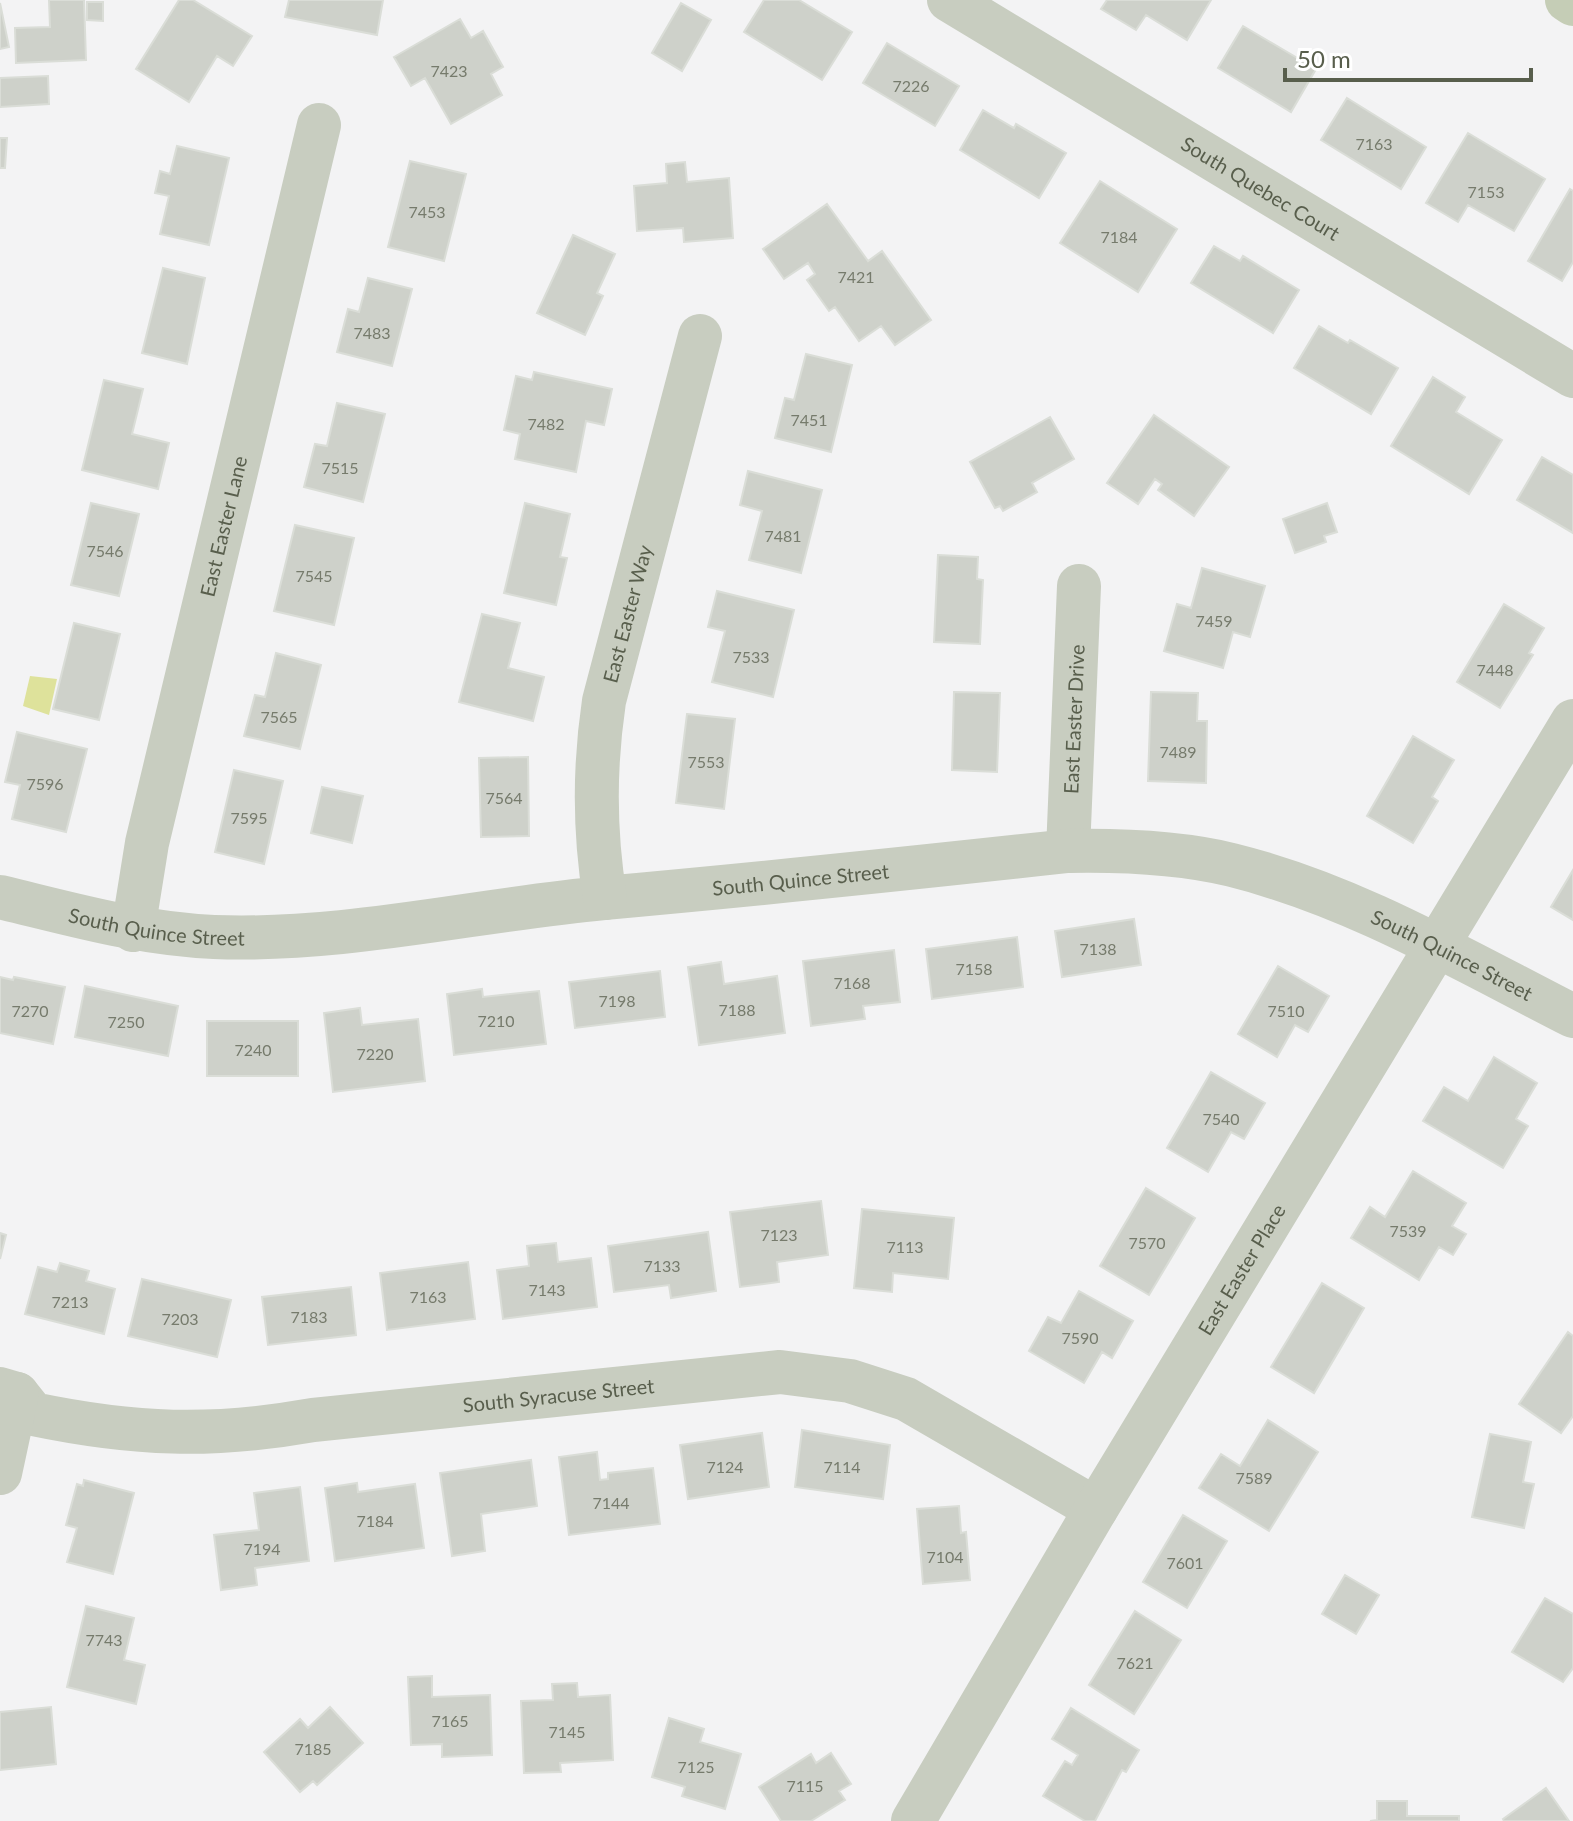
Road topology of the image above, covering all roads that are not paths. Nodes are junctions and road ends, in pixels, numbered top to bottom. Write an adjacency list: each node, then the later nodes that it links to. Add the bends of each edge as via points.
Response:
1 (949, 0): 6 (street, South Quebec Court)
2 (1567, 0): 3 (main road)
3 (1573, 4)
4 (319, 125): 12 (street, East Easter Lane, via 147,843)
5 (700, 336): 11 (street, East Easter Way, via 604,701 595,814)
6 (1573, 376)
7 (1079, 586): 9 (street, East Easter Drive)
8 (1573, 721): 13 (street, East Easter Place)
9 (1068, 851): 11 (street, South Quince Street); 13 (street, South Quince Street, via 1118,850 1231,865 1321,894)
10 (0, 897): 12 (street, South Quince Street)
11 (605, 898): 12 (street, South Quince Street, via 317,935 211,937)
12 (133, 930)
13 (1439, 946): 14 (street, South Quince Street); 17 (street, East Easter Place)
14 (1573, 1016)
15 (8, 1391): 16 (street); 17 (street, South Syracuse Street, via 33,1414 95,1427 178,1434 250,1431 329,1418 780,1372 850,1381 906,1399)
16 (0, 1473)
17 (1096, 1509): 18 (street, East Easter Place)
18 (913, 1821)

